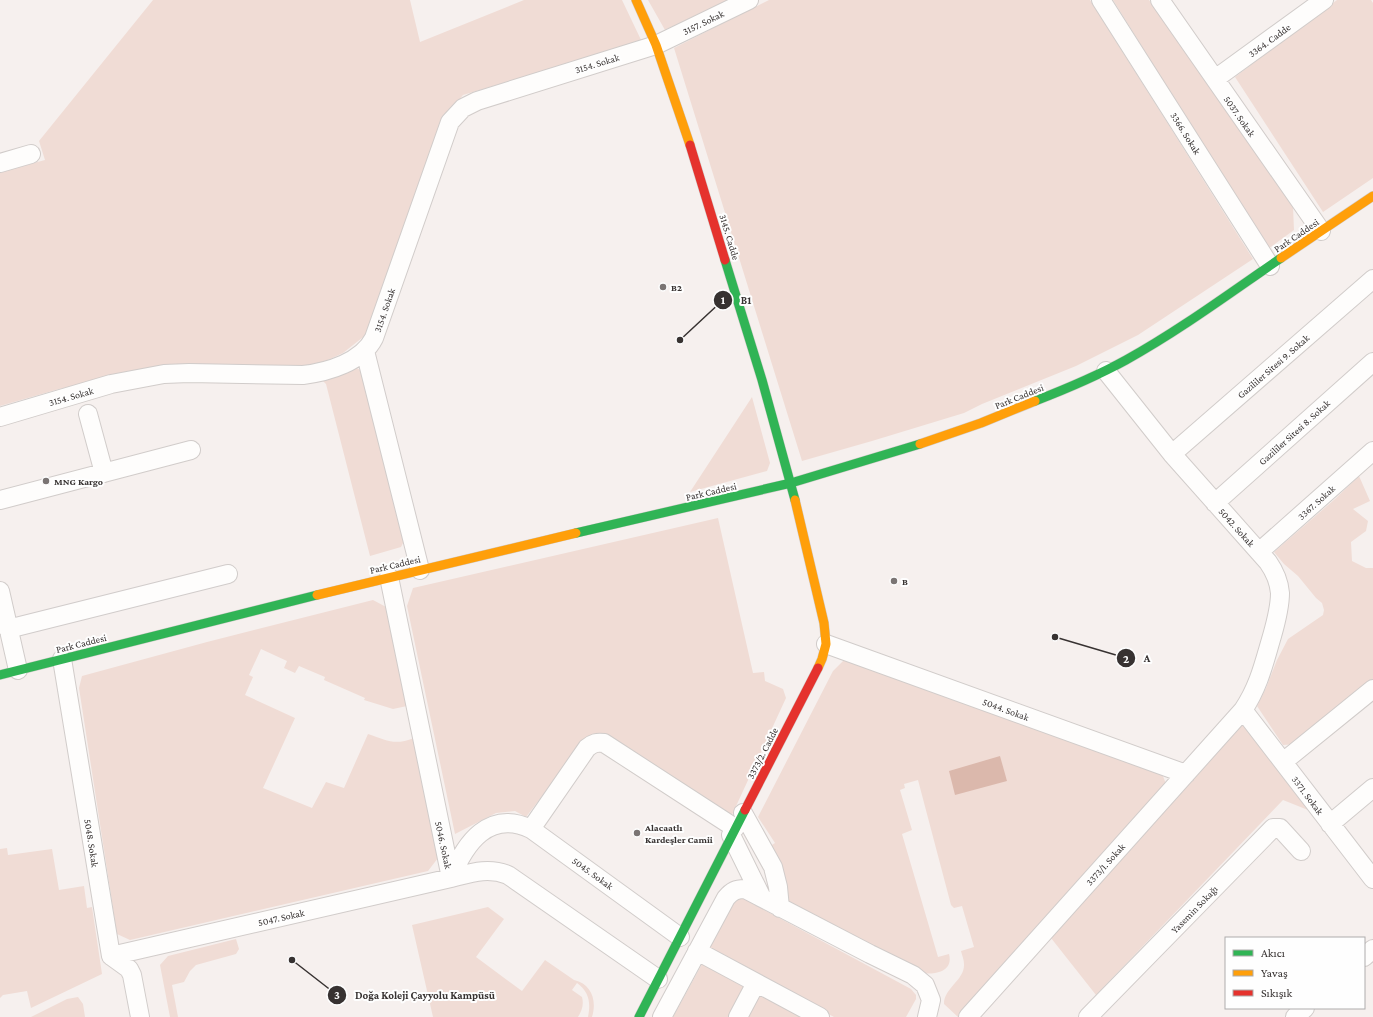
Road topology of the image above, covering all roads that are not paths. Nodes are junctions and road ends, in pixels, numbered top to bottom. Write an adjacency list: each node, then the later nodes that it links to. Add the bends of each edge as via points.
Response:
1 (636, 0): 6 (street, 3145. Cadde)
2 (749, 0): 6 (street, 3157. Sokak)
3 (1101, 0): 12 (street, 3366. Sokak)
4 (1160, 0): 7 (street, 5037. Sokak)
5 (1324, 0): 7 (street, 3364. Cadde)
6 (656, 45): 14 (street, 3154. Sokak, via 477,100 456,115 450,122 374,338); 23 (street, 3145. Cadde, via 691,148)
7 (1215, 79): 11 (street, 5037. Sokak)
8 (31, 154): 9 (street)
9 (0, 163)
10 (1373, 196): 11 (street, Park Caddesi)
11 (1321, 231): 12 (street, Park Caddesi)
12 (1270, 266): 16 (street, Park Caddesi, via 1178,328)
13 (1373, 279): 21 (street, Gazililer Sitesi 9. Sokak)
14 (365, 351): 18 (street, 3154. Sokak, via 339,366 312,374 189,372 138,378); 27 (street)
15 (1373, 362): 25 (street, Gazililer Sitesi 8. Sokak)
16 (1106, 371): 21 (street, 5042. Sokak); 23 (street, Park Caddesi, via 951,434)
17 (88, 414): 22 (street)
18 (0, 417)
19 (191, 450): 22 (street)
20 (1373, 452): 26 (street, 3367. Sokak)
21 (1172, 454): 25 (street, 5042. Sokak)
22 (104, 473): 24 (street)
23 (791, 484): 27 (street, Park Caddesi); 32 (street, 3373/2. Cadde, via 824,623)
24 (0, 500)
25 (1215, 503): 26 (street, 5042. Sokak)
26 (1259, 552): 37 (street, 5042. Sokak, via 1274,570 1280,594 1275,625 1261,677)
27 (420, 570): 29 (street, Park Caddesi)
28 (228, 574): 31 (street)
29 (389, 577): 33 (street, Park Caddesi); 46 (street, 5046. Sokak)
30 (0, 591): 31 (street)
31 (8, 629): 34 (street)
32 (826, 644): 39 (street, 5044. Sokak); 42 (street, 3373/2. Cadde, via 822,659)
33 (62, 659): 34 (street, Park Caddesi); 52 (street, 5048. Sokak)
34 (18, 670): 35 (street, Park Caddesi)
35 (0, 675)
36 (1373, 689): 38 (street)
37 (1243, 710): 38 (street, 3371. Sokak); 39 (street, 3373/1. Sokak)
38 (1283, 762): 41 (street, 3371. Sokak)
39 (1186, 774): 64 (street, 3373/1. Sokak)
40 (1373, 788): 41 (street)
41 (1330, 824): 45 (street, 3371. Sokak)
42 (736, 825): 43 (street, via 600,742 587,748); 47 (street); 48 (street, via 773,867); 49 (street, 3373/2. Cadde)
43 (531, 829): 46 (street, 5045. Sokak, via 512,822 500,824 478,834 460,857); 49 (street, 5045. Sokak)
44 (1301, 851): 57 (street, Yasemin Sokağı, via 1280,828 1273,828)
45 (1372, 874)
46 (451, 878): 52 (street, 5047. Sokak); 54 (street, 5046. Sokak, via 485,870 508,875)
47 (762, 898): 48 (street); 51 (street, via 745,889 730,892)
48 (780, 908): 63 (street, via 913,975 924,985 931,1000)
49 (680, 937): 54 (street, 3373/2. Cadde)
50 (1373, 949): 53 (street)
51 (697, 951): 55 (street); 60 (street)
52 (111, 956): 58 (street, via 129,969 132,975)
53 (1365, 956)
54 (658, 979): 59 (street, 3373/2. Cadde)
55 (756, 983): 61 (street); 62 (street)
56 (1304, 1009): 65 (street)
57 (1097, 1014)
58 (140, 1017)
59 (639, 1017)
60 (662, 1017)
61 (738, 1017)
62 (820, 1017)
63 (927, 1017)
64 (968, 1017)
65 (1295, 1017)

